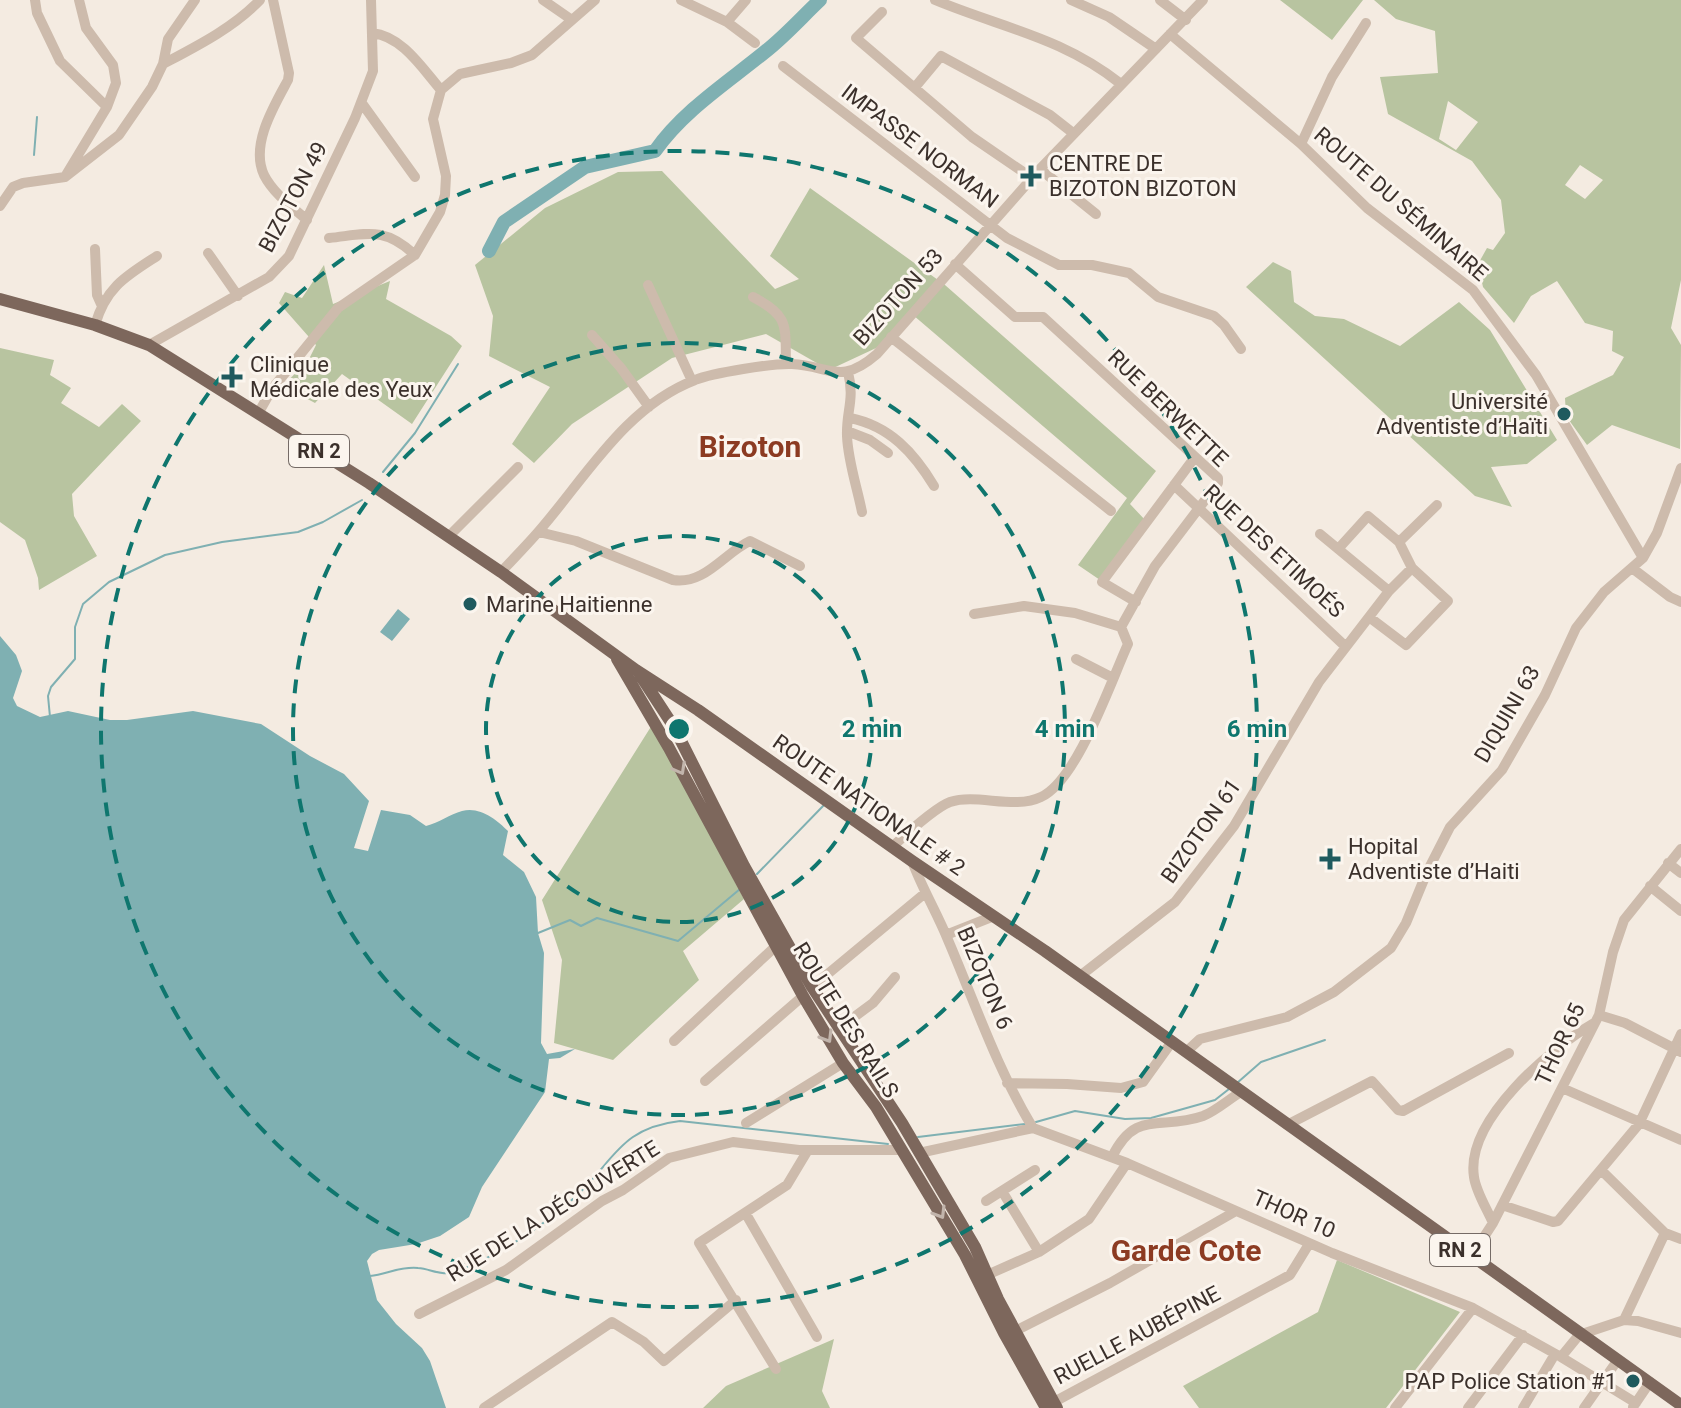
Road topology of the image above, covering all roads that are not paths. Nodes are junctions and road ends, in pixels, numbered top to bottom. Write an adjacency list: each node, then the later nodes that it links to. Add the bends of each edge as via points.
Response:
1 (35, 0): 30 (street, via 60,61)
2 (79, 0): 30 (street, via 86,28 116,72)
3 (195, 0): 24 (street, via 168,39)
4 (260, 0): 24 (street, via 247,14)
5 (273, 0): 39 (street, via 289,73 267,120 261,164 273,188)
6 (371, 0): 20 (street, BIZOTON 49)
7 (543, 0): 16 (street)
8 (595, 0): 16 (street)
9 (681, 0): 18 (street)
10 (746, 0): 18 (street)
11 (935, 0): 26 (street, via 1049,40 1098,65)
12 (1071, 0): 23 (street, via 1109,17)
13 (1160, 0): 17 (street)
14 (1203, 0): 17 (street, BIZOTON 53)
15 (882, 12): 27 (street, via 856,38)
16 (572, 20): 28 (street, via 532,55 460,74)
17 (1186, 20): 21 (street, BIZOTON 53)
18 (727, 22): 22 (street)
19 (1366, 23): 32 (street, via 1332,77)
20 (372, 33): 28 (street, via 394,40); 29 (street, BIZOTON 49, via 373,71)
21 (1170, 34): 23 (street, BIZOTON 53); 32 (street, ROUTE DU SÉMINAIRE)
22 (755, 43)
23 (1156, 49): 26 (street, BIZOTON 53)
24 (163, 64): 34 (street, via 119,135)
25 (783, 66): 40 (street, IMPASSE NORMAN)
26 (1121, 84): 31 (street, BIZOTON 53)
27 (916, 86): 31 (street, via 941,56); 36 (street, via 972,137)
28 (441, 90): 44 (street, via 433,119 445,195)
29 (361, 102): 35 (street); 39 (street, BIZOTON 49)
30 (107, 107): 34 (street)
31 (1073, 133): 33 (street, BIZOTON 53)
32 (1301, 144): 79 (street, ROUTE DU SÉMINAIRE, via 1367,208 1473,290 1536,375)
33 (1040, 169): 36 (street, BIZOTON 53); 38 (street)
34 (65, 177): 37 (street, via 13,187)
35 (415, 177)
36 (1032, 178): 40 (street, BIZOTON 53)
37 (0, 206)
38 (1096, 214)
39 (307, 220): 48 (street, BIZOTON 49, via 289,256 269,277)
40 (990, 224): 46 (street, BIZOTON 53); 56 (street, IMPASSE NORMAN, via 1059,265 1129,273 1158,297 1214,316)
41 (329, 238): 44 (street, via 377,233 400,241)
42 (95, 249): 51 (street)
43 (208, 253): 48 (street)
44 (415, 255): 61 (street, via 338,308)
45 (157, 256): 51 (street, via 117,283)
46 (955, 264): 54 (street, BIZOTON 53); 65 (street, RUE BERWETTE, via 1015,317 1043,317)
47 (648, 285): 59 (street)
48 (238, 296): 55 (street, BIZOTON 49)
49 (753, 297): 57 (street, via 781,316)
50 (0, 299): 52 (main road, ROUTE NATIONALE # 2 / RN 2)
51 (101, 304): 52 (street)
52 (95, 325): 55 (main road, ROUTE NATIONALE # 2 / RN 2)
53 (592, 335): 60 (street)
54 (891, 337): 58 (street, BIZOTON 53, via 866,363); 72 (street)
55 (149, 345): 61 (main road, ROUTE NATIONALE # 2 / RN 2)
56 (1241, 349)
57 (786, 364): 58 (street, BIZOTON 53); 59 (street, BIZOTON 53)
58 (848, 372): 62 (street)
59 (692, 381): 60 (street, BIZOTON 53)
60 (649, 407): 74 (street, BIZOTON 53, via 603,452)
61 (259, 412): 76 (main road, ROUTE NATIONALE # 2 / RN 2)
62 (850, 418): 63 (street); 69 (street, via 890,433)
63 (847, 431): 64 (street); 73 (street)
64 (888, 453)
65 (1195, 457): 68 (street); 71 (street, RUE BERWETTE, via 1219,481)
66 (518, 467): 76 (street)
67 (1681, 468): 79 (street, DIQUINI 63)
68 (1174, 485): 71 (street, RUE DES ETIMOÉS); 85 (street, via 1102,582)
69 (934, 486)
70 (1437, 505): 77 (street)
71 (1200, 507): 85 (street, RUE BERWETTE, via 1155,566); 90 (street, RUE DES ETIMOÉS)
72 (1111, 511)
73 (862, 512)
74 (539, 532): 80 (street, via 683,582 750,541); 83 (street, BIZOTON 53)
75 (1320, 534): 78 (street)
76 (449, 536): 83 (main road, ROUTE NATIONALE # 2 / RN 2)
77 (1399, 542): 78 (street, via 1368,516); 81 (street)
78 (1339, 548): 84 (street)
79 (1643, 558): 82 (street, DIQUINI 63)
80 (800, 566)
81 (1412, 568): 84 (street, BIZOTON 61); 88 (street, via 1447,603 1406,645)
82 (1632, 568): 86 (street); 119 (street, DIQUINI 63, via 1604,592 1576,628 1502,770 1450,827 1391,948 1334,992 1287,1017 1200,1039)
83 (501, 572): 91 (main road, ROUTE NATIONALE # 2 / RN 2)
84 (1389, 591): 88 (street, BIZOTON 61)
85 (1136, 602): 89 (street, RUE BERWETTE)
86 (1681, 602)
87 (974, 614): 89 (street, via 1024,606)
88 (1369, 617): 90 (street, BIZOTON 61)
89 (1121, 627): 94 (street, via 1128,641)
90 (1346, 647): 110 (street, BIZOTON 61, via 1319,682 1234,826 1175,902)
91 (613, 653): 93 (main road, ROUTE NATIONALE # 2 / RN 2); 101 (main road, ROUTE DES RAILS, one-way to 101)
92 (1076, 659): 94 (street)
93 (636, 670): 95 (main road, ROUTE NATIONALE # 2 / RN 2); 96 (main road, ROUTE DES RAILS)
94 (1113, 678): 97 (street, via 1079,754 1049,792 1039,799 950,802)
95 (698, 710): 96 (main road, via 686,710); 97 (main road, ROUTE NATIONALE # 2 / RN 2)
96 (674, 727): 101 (main road, ROUTE DES RAILS)
97 (892, 847): 99 (main road, ROUTE NATIONALE # 2 / RN 2)
98 (1681, 849): 100 (street, THOR 65)
99 (912, 861): 105 (street, BIZOTON 6); 107 (main road, ROUTE NATIONALE # 2 / RN 2)
100 (1668, 863): 102 (street); 103 (street, THOR 65)
101 (741, 870): 104 (main road, ROUTE DES RAILS)
102 (1681, 873)
103 (1650, 886): 106 (street); 113 (street, THOR 65, via 1624,920)
104 (752, 891): 109 (main road, ROUTE DES RAILS); 112 (main road, ROUTE DES RAILS)
105 (924, 894): 108 (street, BIZOTON 6); 112 (street)
106 (1681, 911)
107 (994, 916): 108 (street); 110 (main road, ROUTE NATIONALE # 2 / RN 2)
108 (946, 935): 123 (street, BIZOTON 6)
109 (776, 946): 112 (main road, ROUTE DES RAILS); 116 (street)
110 (1080, 976): 117 (main road, ROUTE NATIONALE # 2 / RN 2)
111 (895, 977): 114 (street, via 873,1003)
112 (808, 992): 114 (main road, ROUTE DES RAILS); 121 (main road, ROUTE DES RAILS, one-way to 121); 122 (street)
113 (1597, 1019): 118 (street, via 1625,1023); 124 (street, THOR 65); 143 (street, via 1533,1070 1484,1125 1473,1176)
114 (838, 1029): 133 (main road, ROUTE DES RAILS)
115 (1681, 1034): 118 (street)
116 (674, 1041)
117 (1171, 1043): 119 (main road, ROUTE NATIONALE # 2 / RN 2); 123 (street, via 1143,1082 1121,1088)
118 (1678, 1050): 127 (street)
119 (1186, 1052): 125 (main road, ROUTE NATIONALE # 2 / RN 2)
120 (1509, 1053): 128 (street, via 1403,1111 1372,1081)
121 (843, 1063): 126 (street); 132 (main road, ROUTE DES RAILS)
122 (705, 1081)
123 (1007, 1083): 129 (street, BIZOTON 6)
124 (1562, 1088): 127 (street); 140 (street, THOR 65)
125 (1241, 1092): 128 (main road, ROUTE NATIONALE # 2 / RN 2); 134 (street, via 1204,1116 1134,1127)
126 (746, 1123)
127 (1639, 1124): 130 (street); 137 (street)
128 (1287, 1125): 148 (main road, ROUTE NATIONALE # 2 / RN 2)
129 (1033, 1128): 133 (street); 134 (street, THOR 10)
130 (1681, 1140)
131 (808, 1150): 132 (street, RUE DE LA DÉCOUVERTE); 142 (street, via 787,1185); 152 (street, RUE DE LA DÉCOUVERTE, via 733,1142 669,1158 506,1270)
132 (902, 1150): 165 (main road, ROUTE DES RAILS, one-way to 165, via 1004,1333)
133 (918, 1150): 149 (main road, ROUTE DES RAILS)
134 (1112, 1157): 135 (street, THOR 10)
135 (1127, 1163): 141 (street, THOR 10); 147 (street, via 1092,1217)
136 (1035, 1170): 138 (street)
137 (1602, 1171): 140 (street, via 1558,1221); 144 (street)
138 (1002, 1191): 139 (street); 147 (street)
139 (986, 1201)
140 (1502, 1205): 143 (street, THOR 65)
141 (1236, 1211): 146 (street, THOR 10); 154 (street)
142 (746, 1214): 150 (street, via 699,1243); 158 (street)
143 (1493, 1223): 148 (street, THOR 65)
144 (1665, 1233): 145 (street); 153 (street)
145 (1681, 1239)
146 (1309, 1244): 151 (street, THOR 10); 165 (street, RUELLE AUBÉPINE, via 1290,1275)
147 (1039, 1252): 149 (street)
148 (1471, 1257): 157 (main road, ROUTE NATIONALE # 2 / RN 2)
149 (987, 1275): 154 (main road, ROUTE DES RAILS)
150 (736, 1300): 161 (street); 167 (street, via 664,1361 612,1322)
151 (1473, 1308): 156 (street, THOR 10); 168 (street)
152 (419, 1314)
153 (1624, 1320): 155 (street); 157 (street)
154 (1015, 1331): 165 (main road, ROUTE DES RAILS)
155 (1681, 1333)
156 (1523, 1335): 159 (street, THOR 10); 169 (street)
157 (1579, 1335): 159 (street); 160 (main road, ROUTE NATIONALE # 2 / RN 2)
158 (817, 1337)
159 (1558, 1356): 163 (street, THOR 10); 170 (street)
160 (1617, 1361): 162 (main road, ROUTE NATIONALE # 2 / RN 2); 163 (street)
161 (776, 1369)
162 (1650, 1382): 164 (main road, ROUTE NATIONALE # 2 / RN 2); 166 (street)
163 (1600, 1383): 166 (street, THOR 10); 171 (street)
164 (1681, 1405)
165 (1052, 1406)
166 (1634, 1406)
167 (484, 1408)
168 (1395, 1408)
169 (1468, 1408)
170 (1523, 1408)
171 (1584, 1408)

